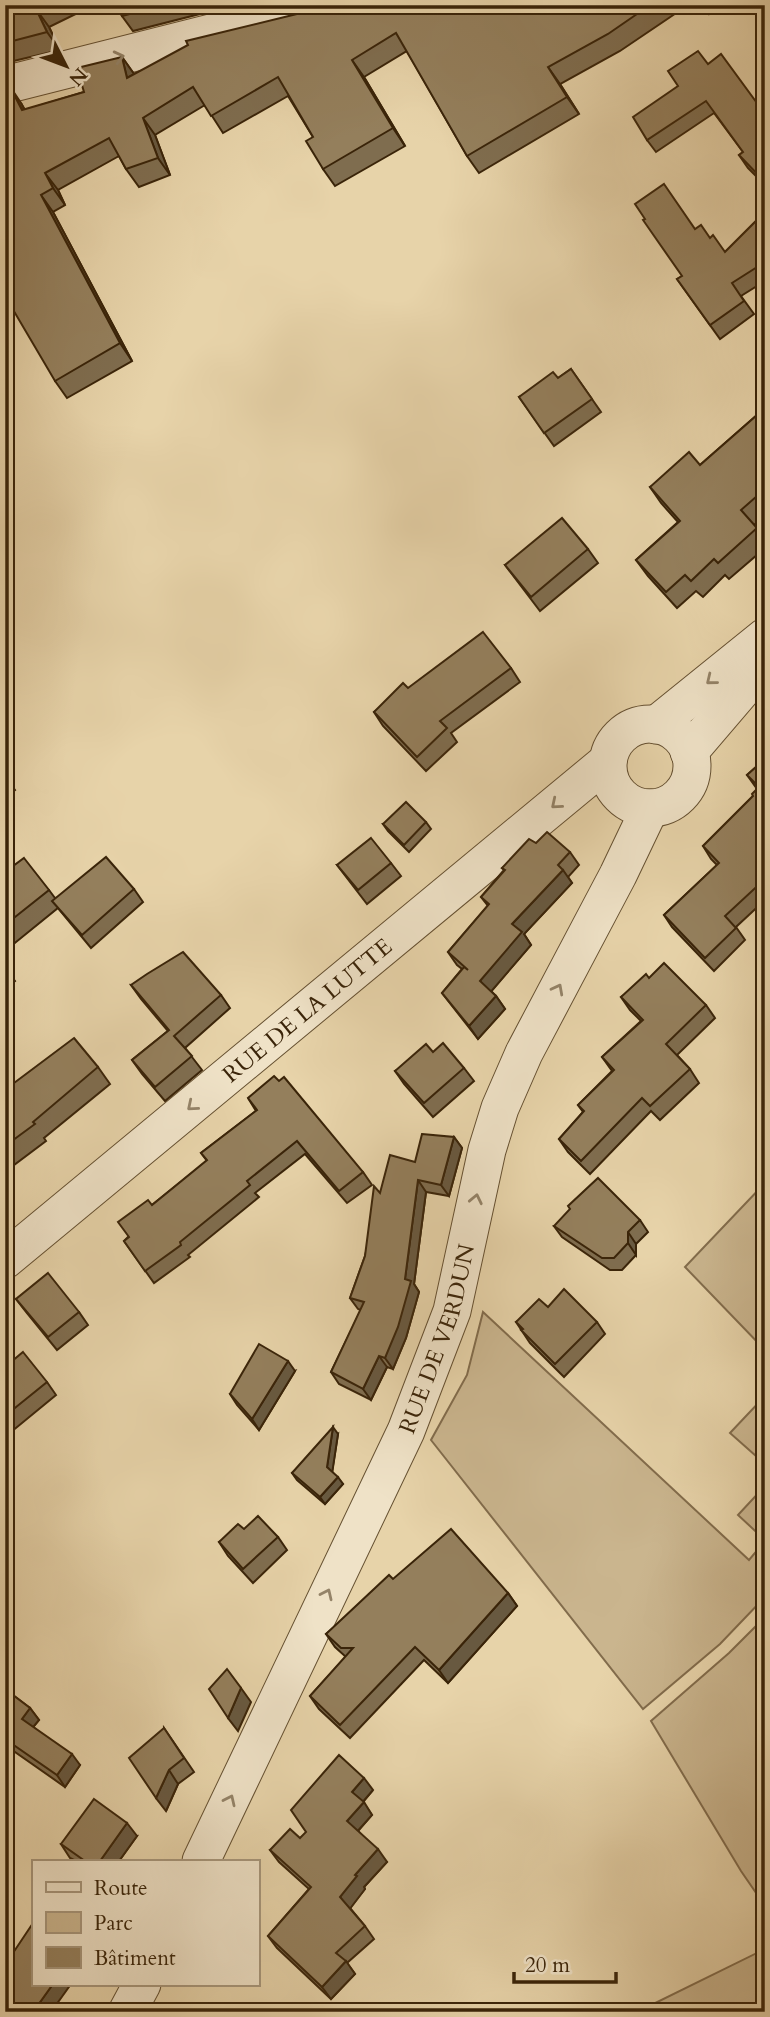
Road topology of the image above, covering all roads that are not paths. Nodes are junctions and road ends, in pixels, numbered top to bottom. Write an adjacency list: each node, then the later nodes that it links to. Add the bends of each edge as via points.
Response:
1 (322, 5): 2 (street, one-way to 1)
2 (5, 85)
3 (765, 637): 5 (street, one-way to 5)
4 (765, 663): 6 (street)
5 (656, 725): 6 (street, via 677,734); 7 (street, via 630,729 619,737)
6 (689, 752): 8 (street, via 692,765 685,790 675,800)
7 (608, 761): 8 (street, via 614,789 636,806); 9 (street, RUE DE LA LUTTE, one-way to 9)
8 (650, 808): 10 (street, RUE DE VERDUN, one-way to 8, via 406,1430 452,1311 486,1150 500,1108)
9 (5, 1260)
10 (201, 1860)
11 (141, 1986): 12 (street)
12 (127, 2012)

